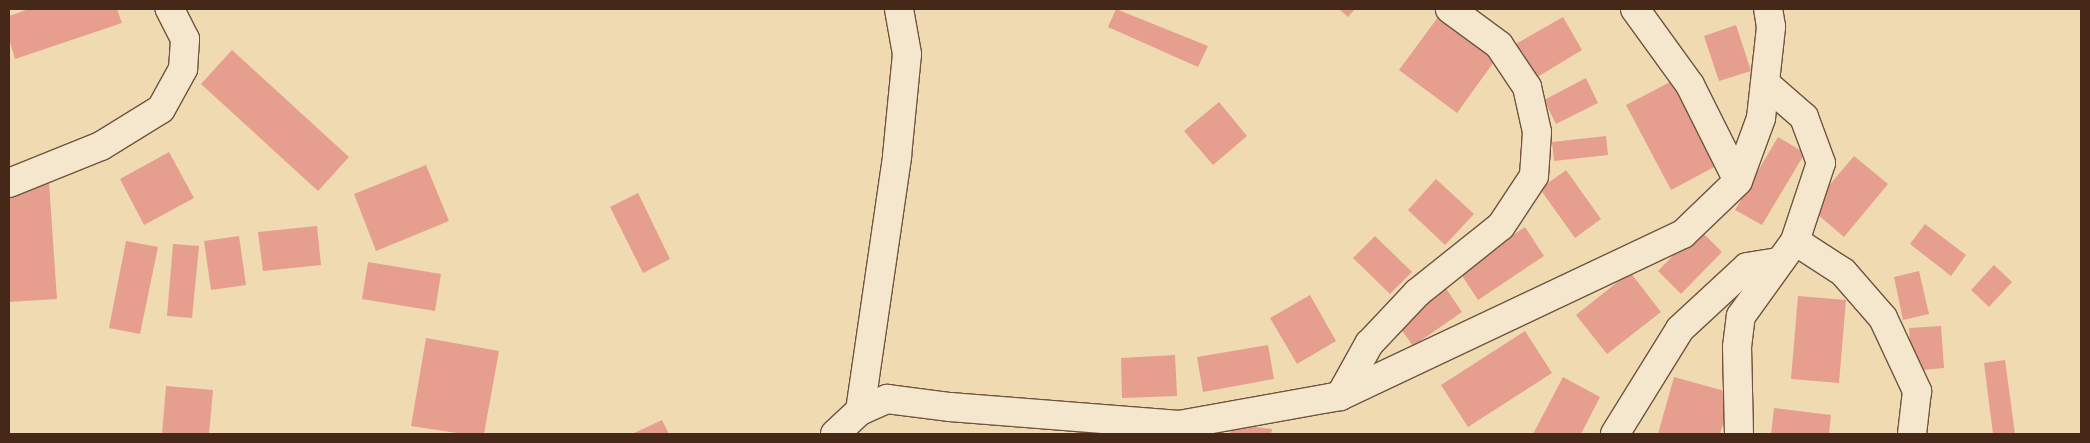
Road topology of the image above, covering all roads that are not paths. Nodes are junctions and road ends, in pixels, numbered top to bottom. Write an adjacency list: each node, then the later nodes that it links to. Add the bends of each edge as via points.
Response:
1 (170, 9): 8 (street, via 185,39 183,69 161,108 101,146)
2 (899, 9): 11 (street, via 908,54 897,156)
3 (1450, 9): 10 (street, via 1499,45 1527,87 1536,132 1534,176 1501,226 1416,293 1369,344)
4 (1635, 9): 7 (street, via 1690,85)
5 (1768, 9): 6 (street, via 1771,28)
6 (1767, 85): 7 (street, via 1761,118); 9 (street, via 1804,117 1821,163)
7 (1738, 181): 10 (street, via 1683,234)
8 (9, 183)
9 (1788, 251): 13 (street, via 1747,267 1680,329); 14 (street, via 1741,316); 15 (street, via 1843,272 1883,318 1917,391)
10 (1340, 396): 11 (street, via 1179,424 950,407 887,399)
11 (860, 411): 12 (street)
12 (835, 434)
13 (1615, 434)
14 (1739, 434)
15 (1912, 434)

